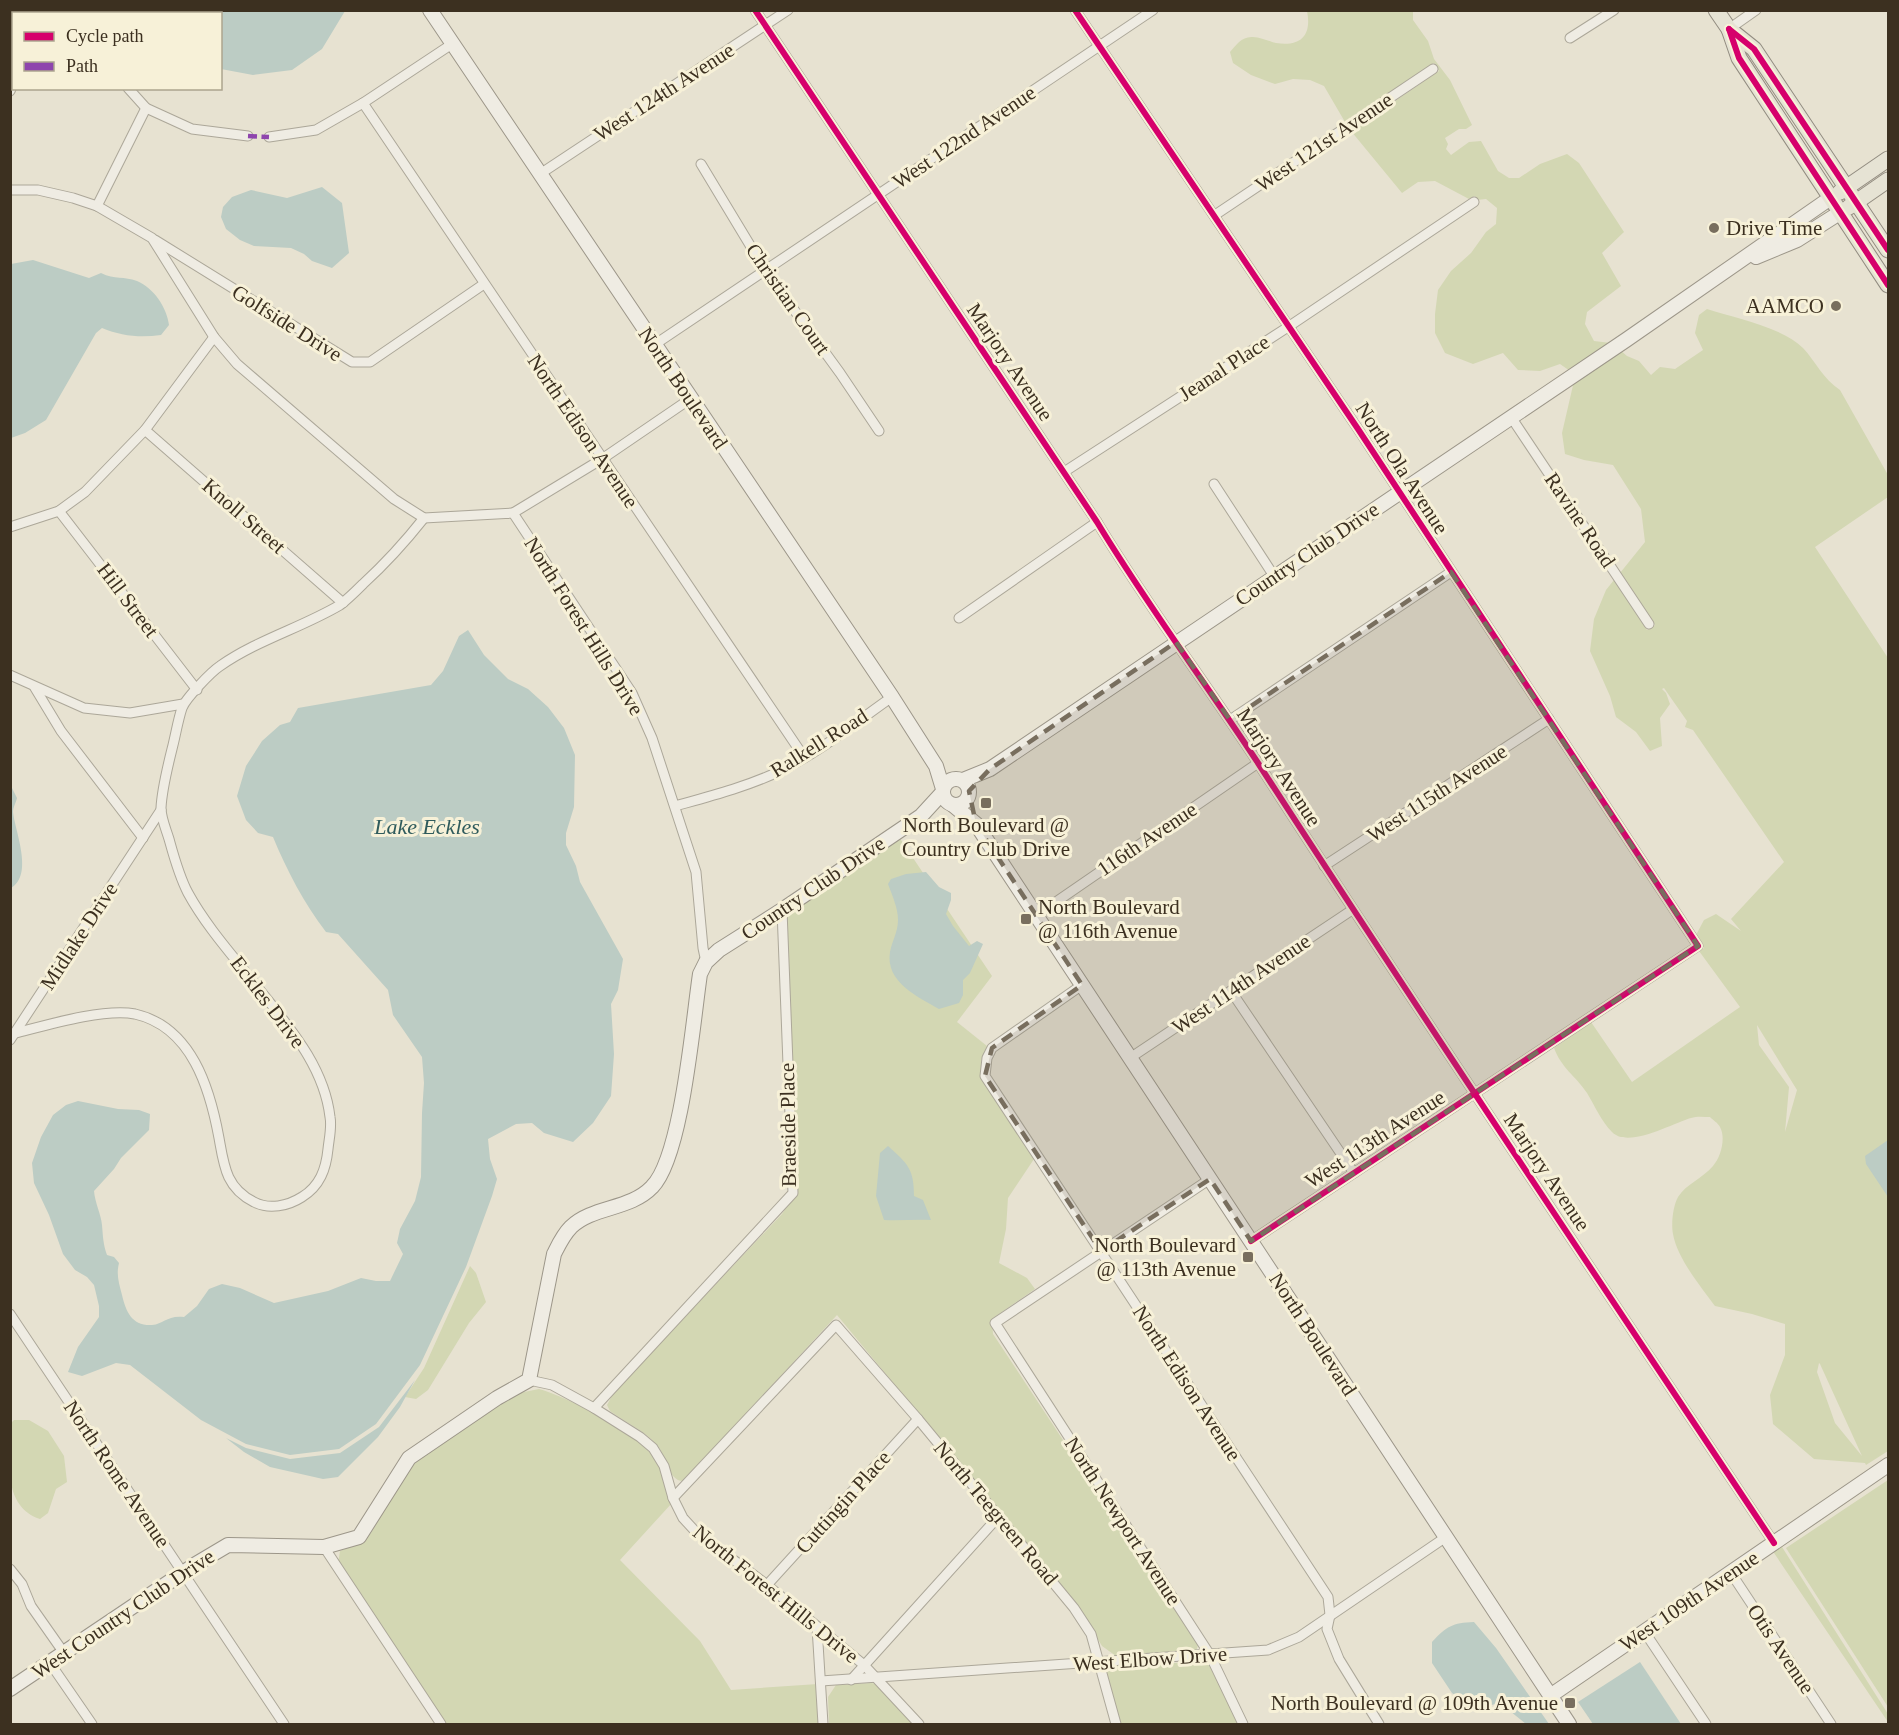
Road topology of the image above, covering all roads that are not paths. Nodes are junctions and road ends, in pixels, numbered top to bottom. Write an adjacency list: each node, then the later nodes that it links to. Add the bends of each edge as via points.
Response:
1 (430, 10): 12 (street, North Boulevard)
2 (755, 10): 9 (street, Marjory Avenue)
3 (788, 10): 9 (street, West 124th Avenue)
4 (1075, 10): 13 (street, North Ola Avenue)
5 (1153, 10): 13 (street, West 122nd Avenue)
6 (1614, 10): 11 (street)
7 (1716, 10): 10 (main road)
8 (1756, 10): 10 (street)
9 (765, 26): 22 (street, West 124th Avenue); 26 (street, Marjory Avenue)
10 (1729, 29): 24 (main road, via 1754,49); 27 (main road, via 1739,58)
11 (1570, 38)
12 (452, 44): 16 (street); 22 (street, North Boulevard)
13 (1099, 47): 26 (street, West 122nd Avenue); 32 (street, North Ola Avenue)
14 (1433, 69): 32 (street, West 121st Avenue)
15 (130, 90): 17 (street)
16 (363, 103): 19 (street, via 316,130); 37 (street, North Edison Avenue)
17 (146, 108): 18 (street, via 192,129); 30 (street)
18 (248, 136)
19 (269, 137)
20 (1888, 159): 24 (main road)
21 (701, 164): 36 (street, Christian Court)
22 (540, 174): 41 (street, North Boulevard)
23 (1888, 180): 29 (main road)
24 (1846, 188): 27 (main road); 29 (main road)
25 (10, 190): 30 (street, via 38,190)
26 (878, 194): 36 (street, West 122nd Avenue); 47 (street, Marjory Avenue)
27 (1832, 197): 31 (main road); 35 (street, Country Club Drive)
28 (1474, 202): 39 (street, Jeanal Place)
29 (1857, 202): 31 (main road); 34 (main road)
30 (98, 206): 33 (street)
31 (1841, 212): 35 (street, via 1797,240); 38 (main road)
32 (1215, 215): 39 (street, North Ola Avenue)
33 (152, 238): 37 (street, Golfside Drive, via 352,363 370,362); 40 (street)
34 (1888, 250)
35 (1729, 269): 43 (street, Country Club Drive)
36 (765, 270): 41 (street, West 122nd Avenue); 45 (street, Christian Court)
37 (484, 284): 46 (street, North Edison Avenue)
38 (1888, 285)
39 (1288, 327): 47 (street, Jeanal Place); 49 (street, North Ola Avenue)
40 (214, 337): 44 (street); 52 (street, via 237,364 338,452 394,499)
41 (654, 345): 42 (street, North Boulevard)
42 (690, 399): 46 (street); 64 (street, North Boulevard)
43 (1511, 417): 49 (street, Country Club Drive); 59 (street, Ravine Road)
44 (145, 430): 50 (street, via 85,492); 57 (street, Knoll Street)
45 (879, 431)
46 (602, 459): 51 (street); 68 (street, North Edison Avenue)
47 (1064, 472): 53 (street, Marjory Avenue)
48 (1214, 484): 56 (street)
49 (1399, 492): 55 (street, North Ola Avenue); 56 (street, Country Club Drive)
50 (59, 511): 54 (street); 63 (street, Hill Street)
51 (513, 513): 52 (street, North Forest Hills Drive); 74 (street, North Forest Hills Drive, via 632,693)
52 (424, 518): 57 (street, Eckles Drive, via 392,558)
53 (1097, 522): 58 (street); 60 (street, Marjory Avenue)
54 (10, 527)
55 (1451, 572): 66 (street, North Ola Avenue); 67 (street)
56 (1274, 576): 60 (street, Country Club Drive)
57 (343, 603): 63 (street, Eckles Drive, via 249,648 217,668)
58 (959, 618)
59 (1648, 624)
60 (1176, 642): 67 (street, Marjory Avenue); 71 (street, Country Club Drive)
61 (10, 675): 62 (street)
62 (35, 688): 65 (street, via 84,708 130,713); 78 (street, via 61,731)
63 (196, 690): 65 (street, Eckles Drive)
64 (892, 697): 68 (street, Ralkell Road); 70 (street, North Boulevard)
65 (183, 704): 75 (street, Eckles Drive)
66 (1549, 719): 79 (street, West 115th Avenue); 83 (street, North Ola Avenue)
67 (1230, 720): 69 (street, Marjory Avenue)
68 (804, 757): 74 (street, Ralkell Road, via 744,787)
69 (1258, 763): 79 (street, Marjory Avenue); 82 (street, 116th Avenue)
70 (936, 766): 71 (street, North Boulevard); 72 (street, North Boulevard)
71 (964, 787): 72 (street, via 948,782); 73 (street, via 962,804); 77 (street, North Boulevard)
72 (943, 790): 73 (street, via 944,799); 76 (street, Country Club Drive)
73 (952, 805): 76 (street, Country Club Drive); 77 (street, North Boulevard)
74 (675, 806): 84 (street, North Forest Hills Drive, via 696,872)
75 (161, 810): 78 (street, Midlake Drive); 87 (street, Eckles Drive, via 188,894 302,1045 321,1081 331,1119 326,1167 320,1180 311,1191 280,1206 254,1203 236,1189 226,1175 213,1104 202,1073 184,1045 160,1023 133,1014 109,1014)
76 (921, 816): 80 (street, Country Club Drive)
77 (976, 824): 82 (street, North Boulevard)
78 (143, 838): 87 (street, Midlake Drive)
79 (1324, 866): 81 (street, Marjory Avenue)
80 (782, 910): 84 (street, Country Club Drive); 96 (street, Braeside Place, via 793,1193)
81 (1352, 910): 86 (street, West 114th Avenue); 89 (street, Marjory Avenue)
82 (1036, 915): 85 (street, North Boulevard)
83 (1698, 946): 89 (street, West 113th Avenue)
84 (706, 962): 95 (street, North Forest Hills Drive, via 700,974 681,1106 669,1157 652,1188 632,1201 590,1215 562,1237 554,1254)
85 (1082, 986): 88 (street, North Boulevard); 93 (street, North Edison Avenue, via 992,1048 985,1076)
86 (1231, 991): 88 (street, West 114th Avenue); 90 (street)
87 (13, 1037)
88 (1130, 1058): 91 (street, North Boulevard)
89 (1474, 1094): 90 (street, West 113th Avenue); 102 (street, Marjory Avenue)
90 (1354, 1173): 92 (street, West 113th Avenue)
91 (1210, 1179): 92 (street, North Boulevard); 93 (street)
92 (1251, 1241): 101 (street, North Boulevard)
93 (1101, 1251): 108 (street, North Edison Avenue, via 1328,1597); 112 (street, North Newport Avenue, via 995,1323)
94 (10, 1314): 105 (street, North Rome Avenue)
95 (530, 1380): 96 (street, North Forest Hills Drive, via 552,1385); 103 (street, West Country Club Drive, via 409,1458 359,1537)
96 (594, 1408): 99 (street, North Forest Hills Drive, via 653,1448 664,1466)
97 (918, 1419): 99 (street, North Teegreen Road, via 836,1325); 100 (street, North Teegreen Road); 107 (street, Cuttingin Place)
98 (1888, 1466): 102 (street, West 109th Avenue)
99 (673, 1498): 107 (street, North Forest Hills Drive, via 695,1531)
100 (999, 1516): 113 (street, North Teegreen Road, via 1074,1608 1091,1634); 115 (street)
101 (1446, 1537): 108 (street, West Elbow Drive); 120 (street, North Boulevard)
102 (1774, 1543): 106 (street, West 109th Avenue)
103 (324, 1547): 105 (street, West Country Club Drive, via 228,1545); 123 (street)
104 (10, 1569): 111 (street)
105 (183, 1573): 111 (street, West Country Club Drive); 122 (street, North Rome Avenue)
106 (1731, 1573): 110 (street, West 109th Avenue); 131 (street, Otis Avenue)
107 (767, 1585): 109 (street, North Forest Hills Drive)
108 (1330, 1615): 112 (street, West Elbow Drive, via 1299,1637 1268,1650); 128 (street, North Edison Avenue, via 1327,1629 1339,1659)
109 (817, 1628): 115 (street, North Forest Hills Drive); 118 (street)
110 (1644, 1631): 120 (street, West 109th Avenue); 130 (street)
111 (64, 1653): 114 (street, West Country Club Drive)
112 (1210, 1655): 113 (street, West Elbow Drive); 127 (street, North Newport Avenue)
113 (1099, 1662): 116 (street, West Elbow Drive); 126 (street, North Teegreen Road)
114 (50, 1663): 119 (street, West Country Club Drive); 121 (street)
115 (864, 1665): 116 (street, North Forest Hills Drive); 117 (street)
116 (878, 1678): 117 (street, West Elbow Drive); 125 (street, North Forest Hills Drive)
117 (851, 1680): 118 (street, West Elbow Drive)
118 (821, 1682): 124 (street)
119 (10, 1689)
120 (1550, 1696): 129 (street, North Boulevard)
121 (92, 1725)
122 (284, 1725)
123 (441, 1725)
124 (823, 1725)
125 (919, 1725)
126 (1116, 1725)
127 (1243, 1725)
128 (1380, 1725)
129 (1569, 1725)
130 (1706, 1725)
131 (1832, 1725)

